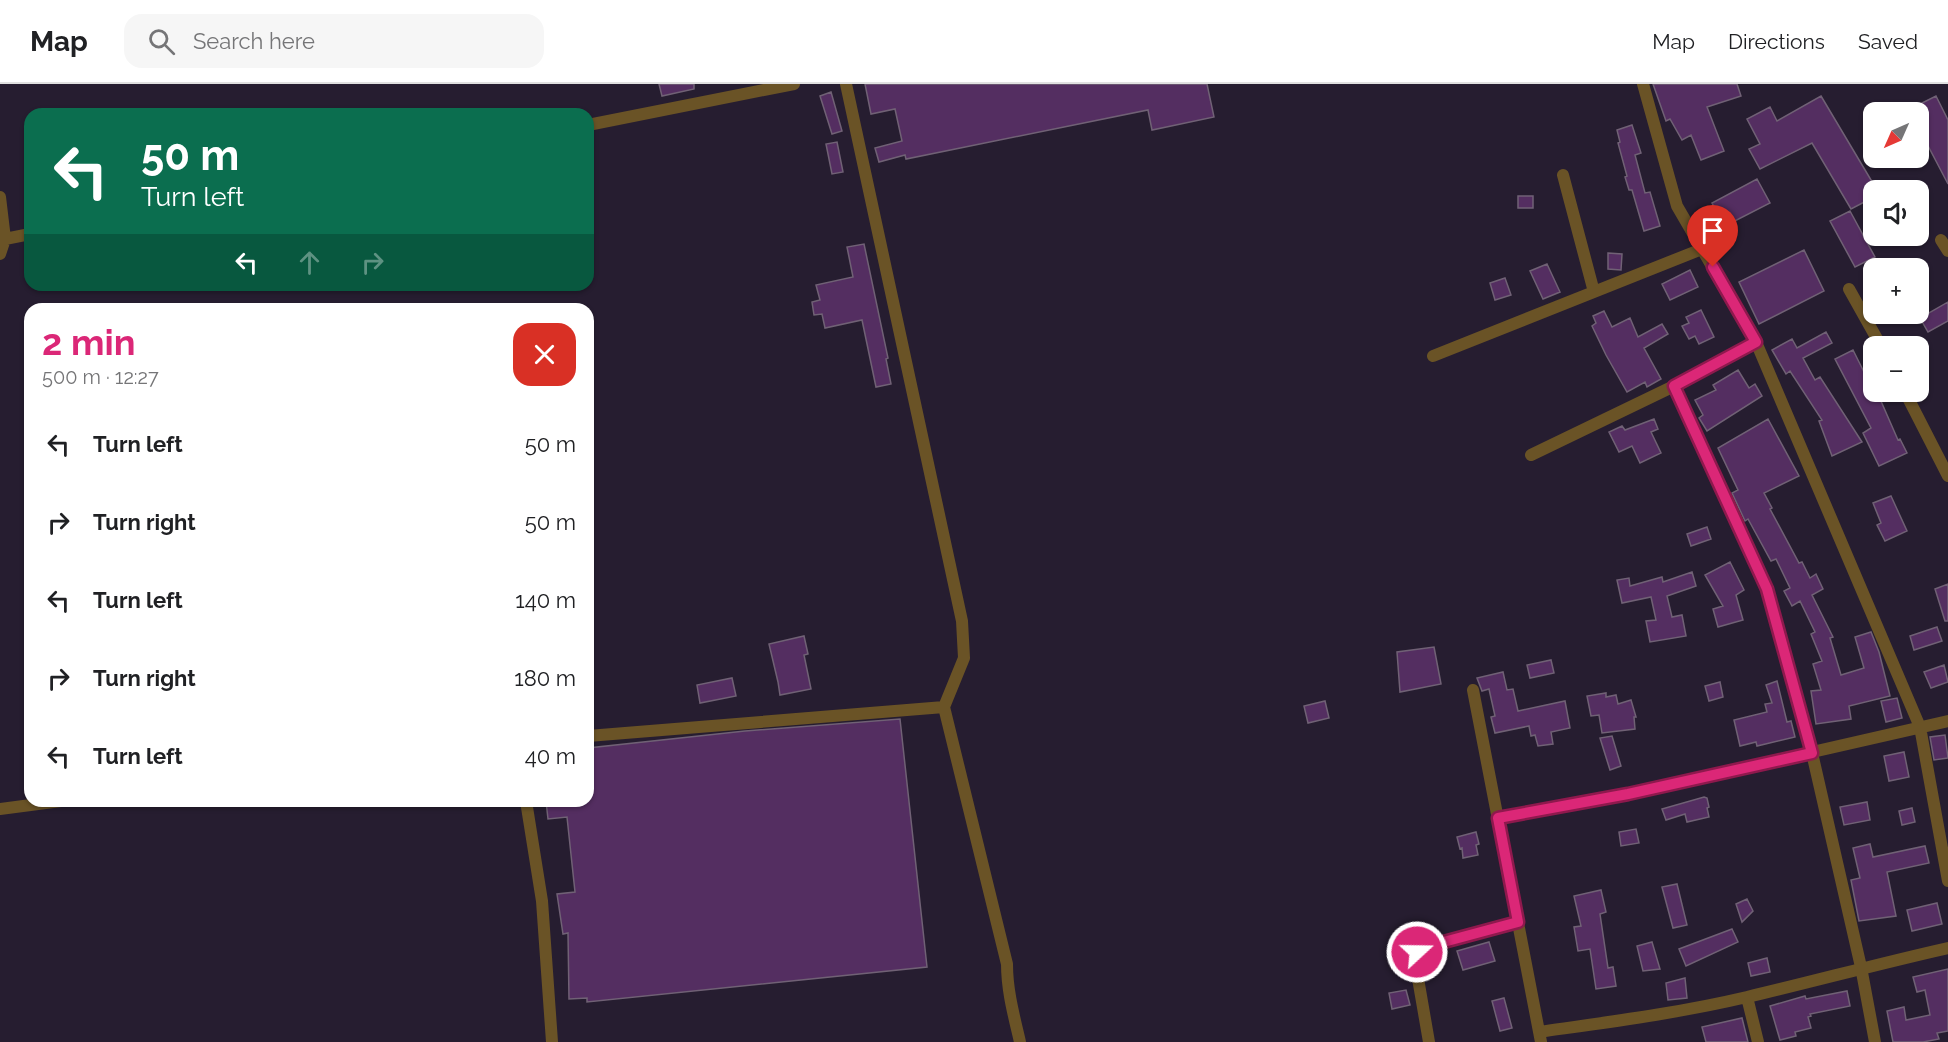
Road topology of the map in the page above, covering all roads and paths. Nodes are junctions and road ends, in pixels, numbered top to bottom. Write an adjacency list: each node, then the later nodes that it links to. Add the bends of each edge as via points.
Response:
1 (794, 84): 4 (street)
2 (846, 84): 23 (street, via 962,621 964,658)
3 (1643, 84): 10 (street, via 1677,206)
4 (594, 123)
5 (1563, 175): 14 (street)
6 (0, 197): 8 (street)
7 (24, 235): 8 (street)
8 (5, 239): 12 (street)
9 (1941, 240): 11 (street)
10 (1702, 249): 14 (street); 16 (street)
11 (1948, 251)
12 (0, 254)
13 (1849, 289): 15 (street)
14 (1594, 292): 17 (street)
15 (1875, 336)
16 (1756, 342): 18 (street); 25 (street)
17 (1433, 356)
18 (1674, 386): 20 (street); 27 (street, via 1767,589)
19 (1910, 402): 21 (street)
20 (1531, 455)
21 (1948, 476)
22 (1473, 690): 31 (street)
23 (944, 707): 26 (street); 39 (street, via 1007,964 1011,1010)
24 (1948, 721): 25 (street)
25 (1920, 727): 27 (street); 32 (street)
26 (594, 736)
27 (1812, 753): 31 (street); 35 (street)
28 (24, 806): 30 (street)
29 (527, 807): 38 (street, via 542,901)
30 (0, 809)
31 (1498, 818): 33 (street)
32 (1948, 881)
33 (1518, 922): 37 (street); 40 (street, via 1417,952)
34 (1948, 948): 35 (street)
35 (1862, 967): 36 (street); 42 (street)
36 (1747, 997): 37 (street); 41 (street)
37 (1540, 1037)
38 (552, 1042)
39 (1020, 1042)
40 (1429, 1042)
41 (1758, 1042)
42 (1875, 1042)

